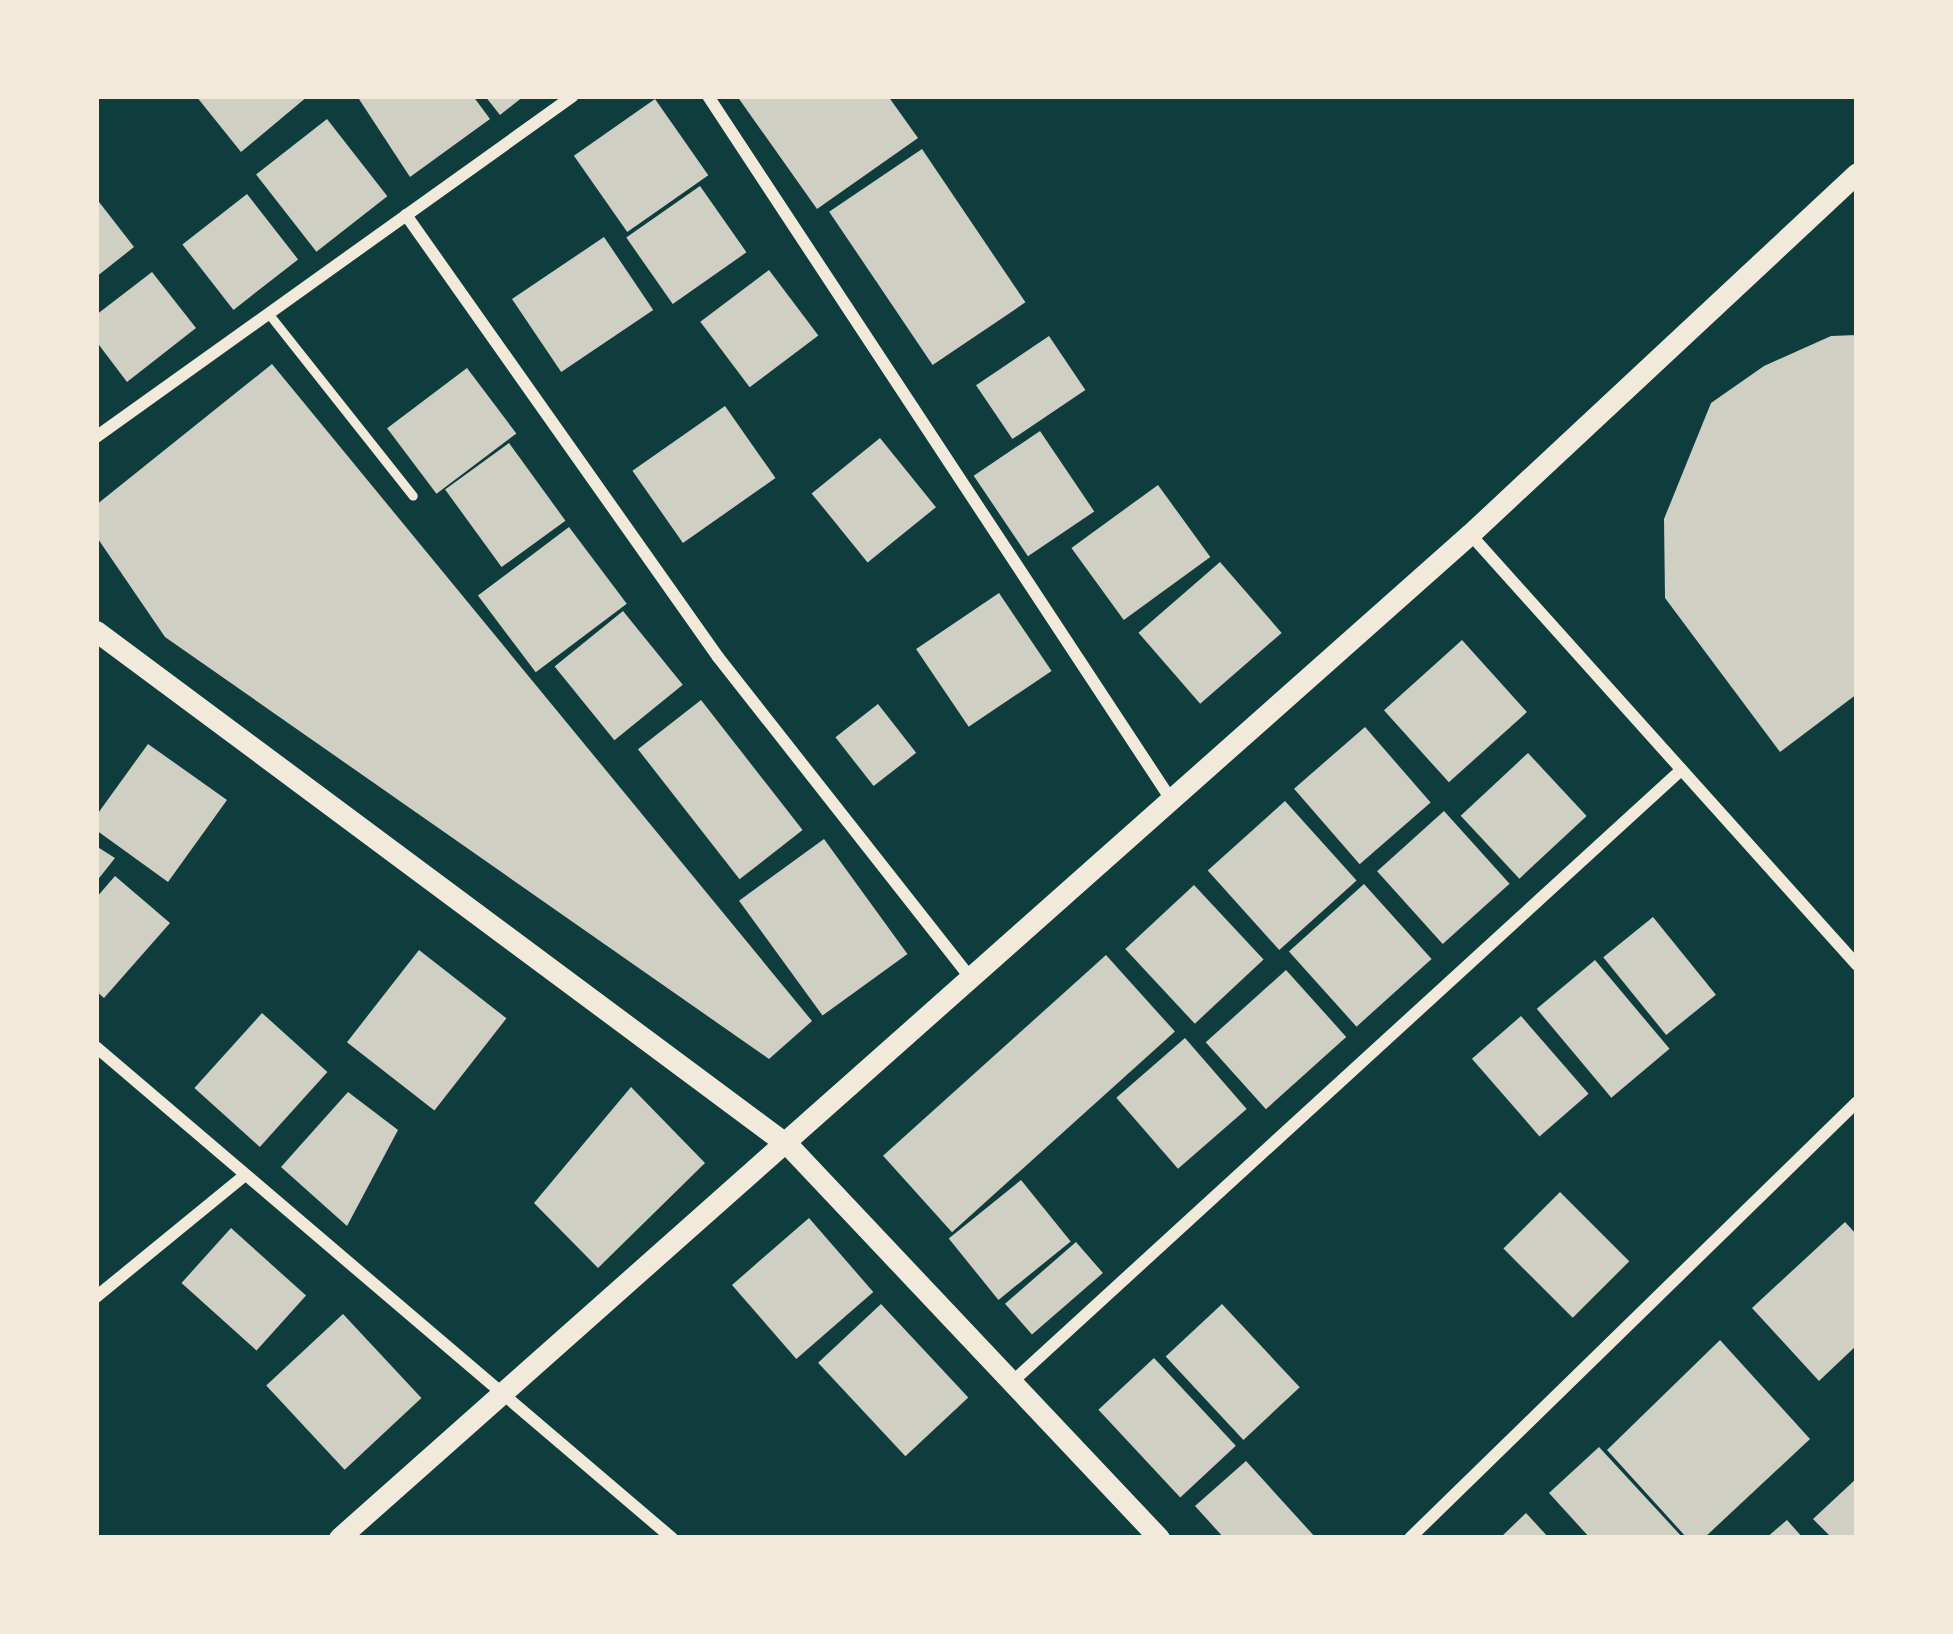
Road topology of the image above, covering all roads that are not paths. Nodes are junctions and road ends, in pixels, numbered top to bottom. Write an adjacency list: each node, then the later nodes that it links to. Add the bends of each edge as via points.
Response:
1 (573, 96): 4 (street)
2 (708, 96): 11 (street)
3 (1857, 173): 8 (street)
4 (406, 215): 5 (street); 13 (street, via 718,657)
5 (268, 313): 6 (street); 7 (lane)
6 (96, 437)
7 (413, 496)
8 (1470, 534): 10 (street); 11 (street)
9 (96, 631): 16 (street)
10 (1681, 770): 12 (street); 19 (street)
11 (1173, 802): 13 (street)
12 (1857, 965)
13 (973, 981): 16 (street)
14 (96, 1047): 17 (street)
15 (1857, 1102): 24 (street)
16 (789, 1146): 19 (street); 20 (street)
17 (244, 1176): 18 (street); 20 (street)
18 (96, 1297)
19 (1012, 1382): 23 (street)
20 (507, 1391): 21 (street); 22 (street)
21 (339, 1538)
22 (672, 1538)
23 (1160, 1538)
24 (1410, 1538)

